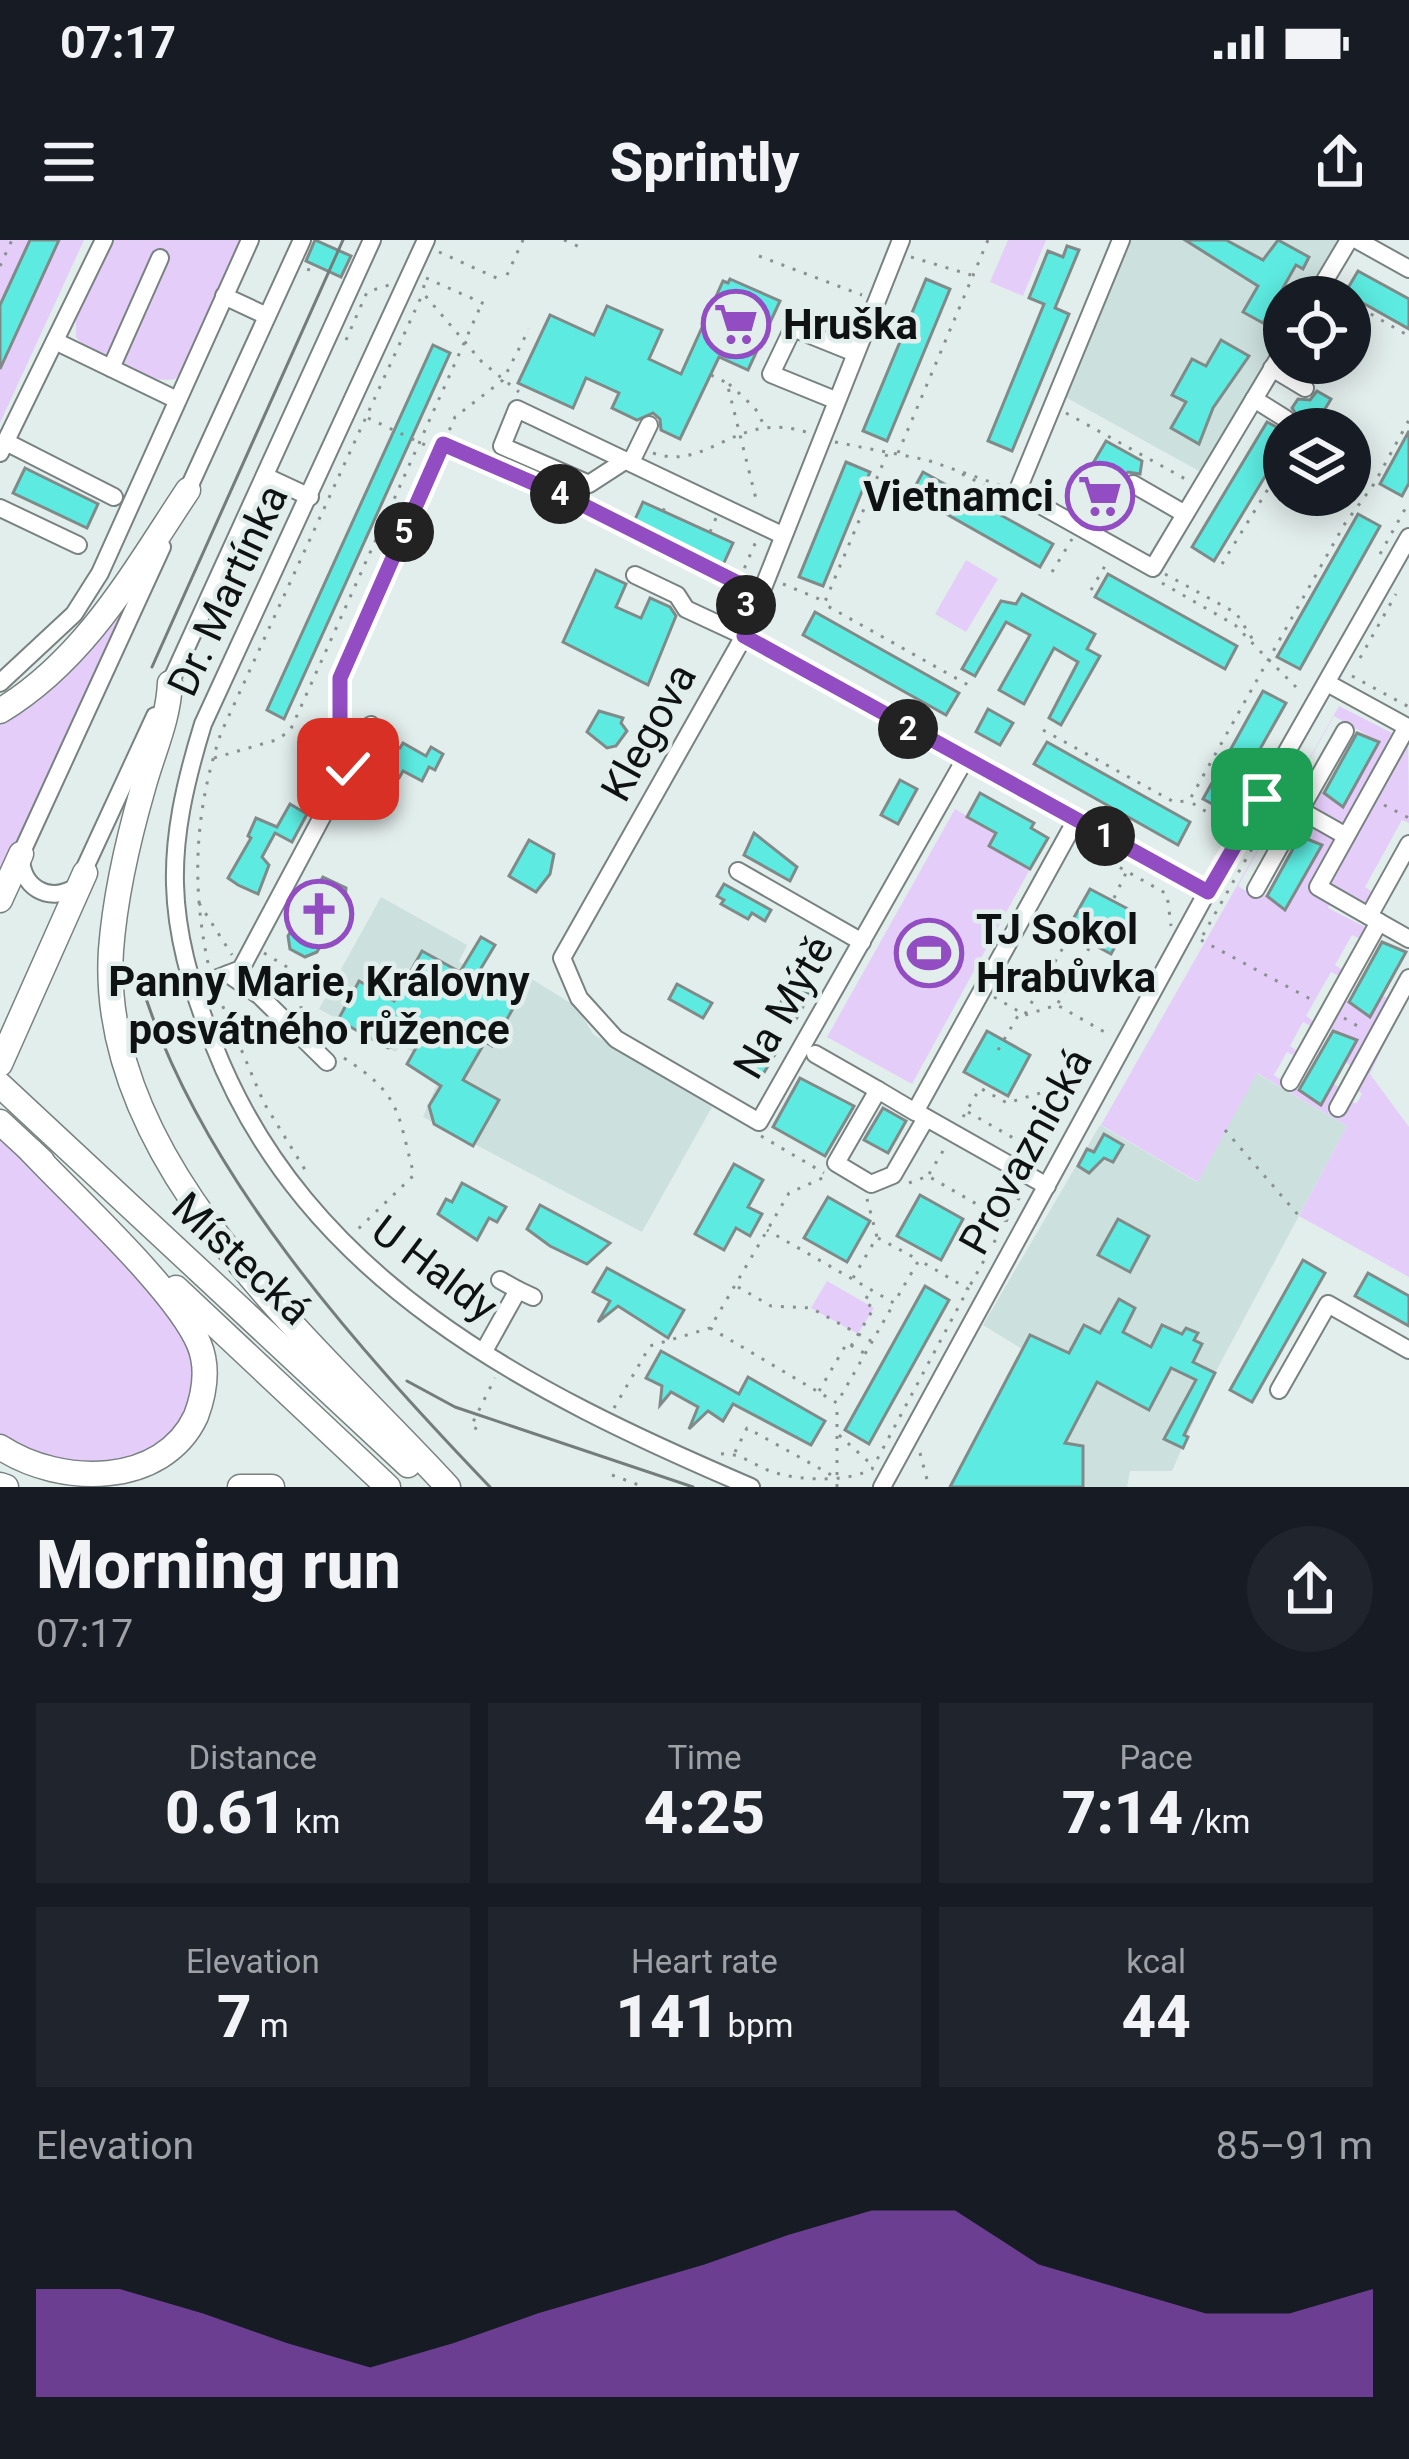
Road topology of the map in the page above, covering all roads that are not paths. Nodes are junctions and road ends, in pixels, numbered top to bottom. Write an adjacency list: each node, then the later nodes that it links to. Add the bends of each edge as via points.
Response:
1 (104, 240): 14 (street)
2 (250, 240): 12 (street)
3 (302, 240): 13 (street, Dr. Martínka)
4 (372, 240): 27 (street, Dr. Martínka)
5 (1121, 240): 33 (street, via 1017,492 1153,568)
6 (1353, 240): 10 (street); 11 (street)
7 (432, 246): 31 (street, Dr. Martínka)
8 (903, 248): 15 (street, Klegova)
9 (160, 258): 16 (street)
10 (1409, 268)
11 (1329, 276)
12 (224, 296): 13 (street); 21 (street)
13 (267, 316): 29 (street, Dr. Martínka)
14 (55, 341): 16 (street); 25 (street)
15 (855, 353): 22 (street, Klegova); 22 (street, via 793,328 772,374)
16 (111, 368): 21 (street)
17 (1263, 384): 20 (street)
18 (1296, 384): 19 (street)
19 (1305, 388)
20 (1254, 399): 23 (street); 33 (street)
21 (177, 400): 39 (street, via 83,599)
22 (835, 400): 34 (street, Klegova)
23 (1268, 408)
24 (649, 425): 26 (street)
25 (3, 447): 30 (street)
26 (631, 456): 26 (street, via 518,409 502,446 589,484); 34 (street)
27 (267, 477): 31 (street); 40 (street, Dr. Martínka)
28 (1132, 484): 33 (street)
29 (188, 490): 42 (highway, via 84,640); 51 (street, Dr. Martínka)
30 (114, 497)
31 (310, 497): 63 (street, Dr. Martínka, via 203,724 179,801 176,920)
32 (0, 508): 36 (street)
33 (1186, 514)
34 (782, 535): 38 (street, Klegova)
35 (1409, 537): 41 (street, Provaznická)
36 (78, 545)
37 (635, 575): 38 (street)
38 (744, 636): 46 (street); 60 (street, Klegova)
39 (0, 683)
40 (170, 683): 53 (street, Dr. Martínka); 84 (highway, via 112,949 131,1077 173,1169 226,1246)
41 (1329, 684): 44 (street); 55 (street, Provaznická)
42 (0, 711)
43 (371, 725): 61 (street, via 252,946)
44 (1408, 728): 49 (street)
45 (1345, 730): 47 (street)
46 (964, 761): 48 (street); 59 (street, Na Mýtě)
47 (1300, 810): 49 (street); 54 (street)
48 (1071, 829): 55 (street); 71 (street)
49 (1346, 836): 57 (street, via 1318,887)
50 (1409, 844): 57 (street)
51 (21, 854): 53 (street, via 24,875 43,892 69,892); 56 (highway)
52 (738, 871): 59 (street)
53 (85, 874): 66 (highway)
54 (1256, 889)
55 (1208, 892): 74 (street, Provaznická, via 1179,928)
56 (0, 900)
57 (1374, 919): 58 (street); 67 (street)
58 (1409, 939)
59 (862, 942): 60 (street, Na Mýtě, via 759,1122 616,1039 579,998)
60 (562, 958)
61 (227, 974): 63 (street); 65 (street)
62 (1409, 978): 70 (street)
63 (191, 988): 77 (street, U Haldy, via 225,1074 305,1206 418,1310)
64 (815, 1054): 69 (street)
65 (330, 1056)
66 (0, 1064)
67 (1290, 1082)
68 (0, 1085): 83 (highway, Místecká)
69 (878, 1090): 71 (street); 71 (street, via 836,1163 871,1184 893,1175)
70 (1338, 1108)
71 (921, 1115): 74 (street)
72 (0, 1122): 73 (highway, Místecká)
73 (31, 1151): 79 (highway, via 178,1308 200,1346 204,1387 176,1449 134,1474 72,1478); 82 (highway, Místecká)
74 (1047, 1186): 86 (street, Provaznická)
75 (500, 1280): 77 (street, via 525,1293)
76 (1409, 1350): 78 (street, via 1328,1304)
77 (484, 1351): 85 (street, U Haldy, via 638,1439)
78 (1279, 1390)
79 (0, 1447)
80 (240, 1487): 81 (highway)
81 (272, 1487)
82 (388, 1487)
83 (432, 1487)
84 (448, 1487)
85 (751, 1487)
86 (882, 1487)

